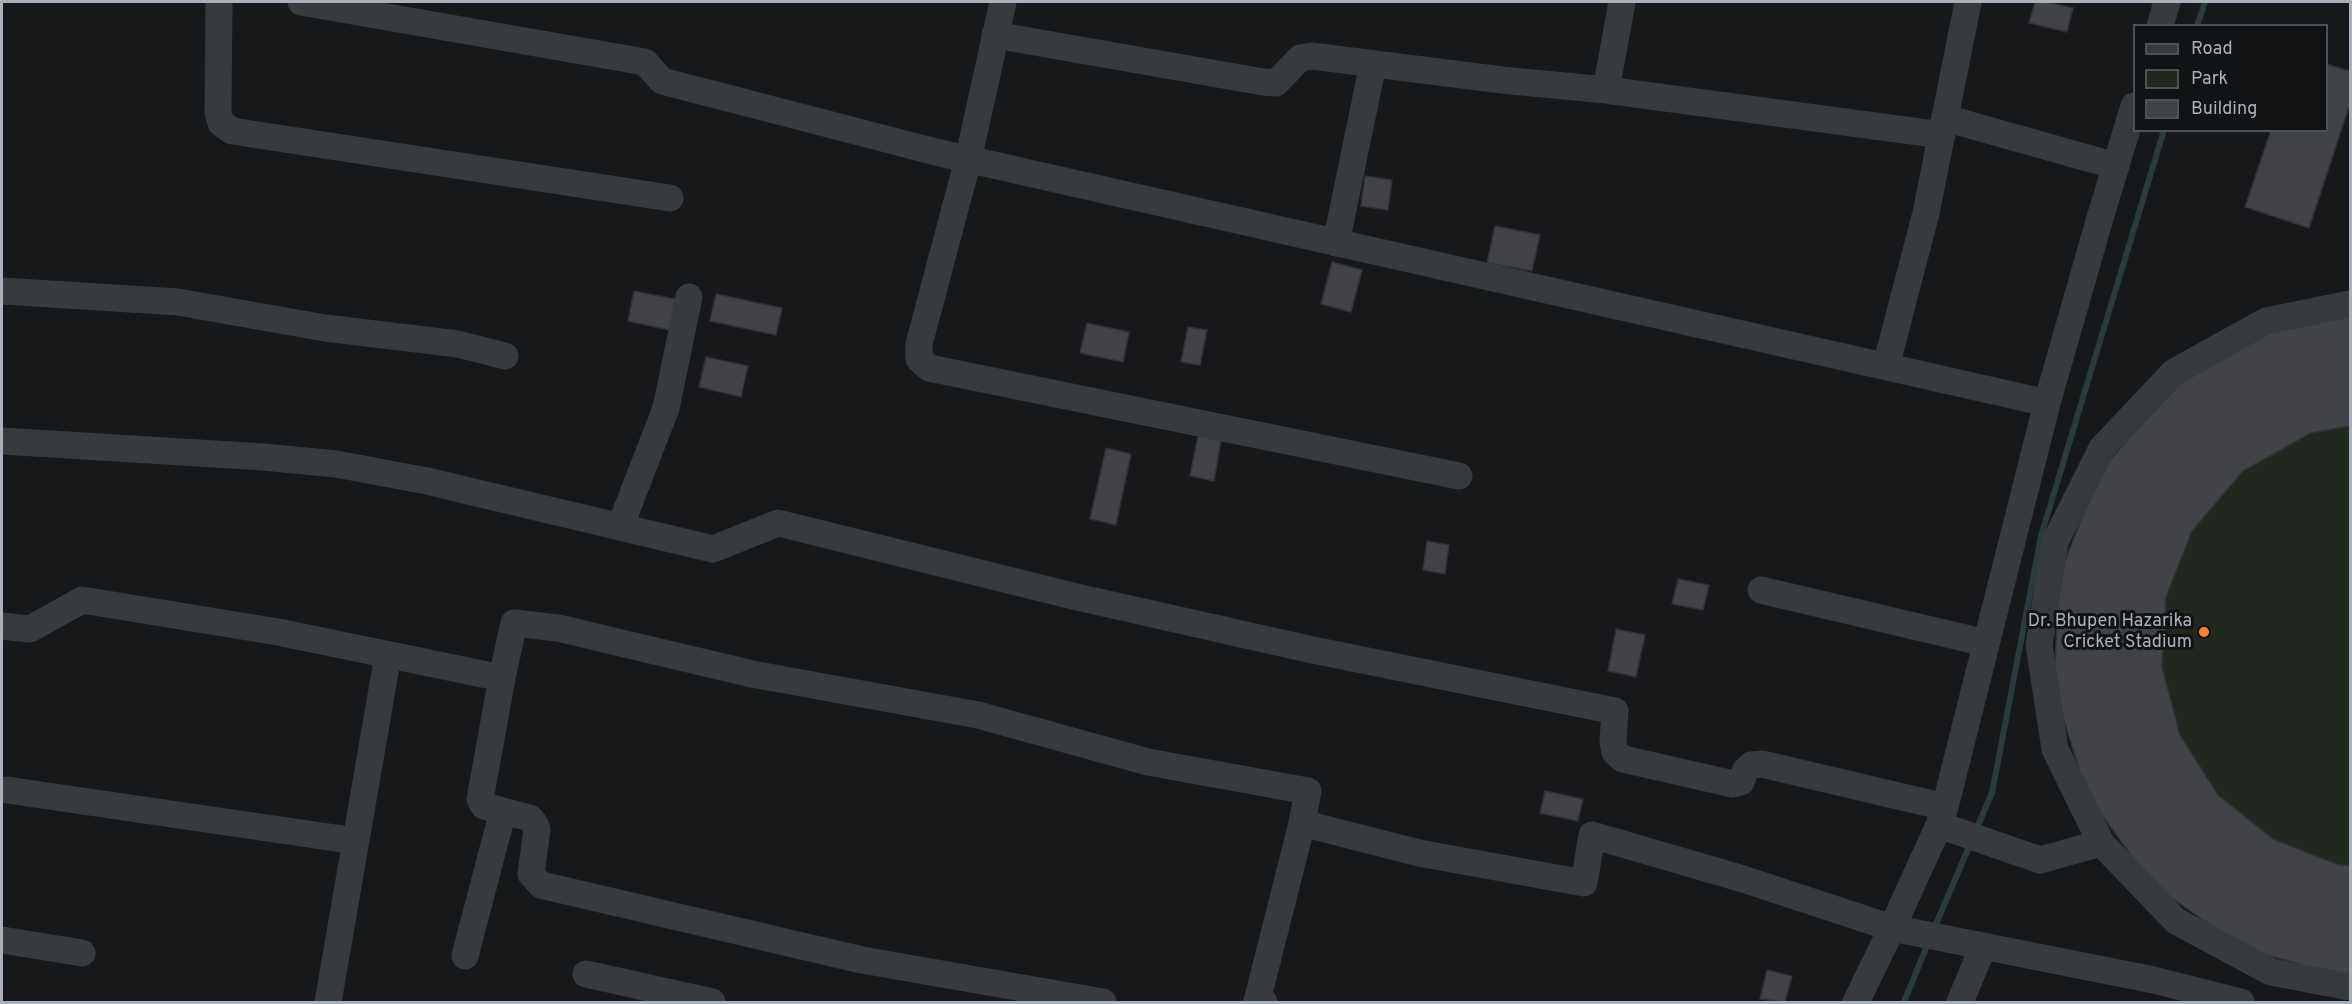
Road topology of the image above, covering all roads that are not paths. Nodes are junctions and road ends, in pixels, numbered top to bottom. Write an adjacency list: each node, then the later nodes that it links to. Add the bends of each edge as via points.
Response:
1 (219, 2): 15 (street, via 218,112 221,123 232,131)
2 (301, 2): 13 (street, via 645,62 662,81)
3 (1003, 2): 8 (street)
4 (1622, 2): 10 (street)
5 (1968, 2): 12 (street)
6 (2167, 2): 7 (street)
7 (2161, 24)
8 (995, 35): 9 (street, via 1276,83 1300,58); 13 (street)
9 (1373, 64): 10 (street); 16 (street)
10 (1606, 90): 12 (street)
11 (2133, 109): 14 (street)
12 (1943, 127): 14 (street); 21 (street, via 1926,213)
13 (968, 160): 16 (street); 24 (street, via 919,344 919,359 929,368)
14 (2116, 166): 22 (street)
15 (670, 198)
16 (1336, 243): 21 (street)
17 (2, 291): 20 (street, via 178,302 325,328 458,344)
18 (689, 297): 25 (street, via 666,408)
19 (2350, 304): 36 (street, via 2266,321 2174,372 2102,448 2055,542 2039,645 2044,680 2055,749)
20 (505, 356)
21 (1886, 366): 22 (street)
22 (2047, 403): 28 (street)
23 (2, 441): 25 (street, via 336,464 427,481)
24 (1459, 476)
25 (620, 527): 33 (street, via 714,549 778,522 1077,597 1615,711 1613,742 1615,752 1623,759 1732,784 1741,782 1751,765 1762,764)
26 (1761, 590): 28 (street)
27 (2, 626): 29 (street, via 30,629 82,600)
28 (1986, 643): 33 (street)
29 (388, 655): 30 (street); 35 (street)
30 (502, 678): 32 (street, via 480,799 484,806); 34 (street, via 514,623 558,628 752,674 978,715 1149,762 1308,791)
31 (7, 790): 35 (street)
32 (503, 811): 41 (street); 46 (street, via 530,818 534,823 537,830 531,874 541,885 862,960)
33 (1949, 821): 36 (street, via 2040,860); 37 (street)
34 (1302, 823): 37 (street, via 1419,853 1584,883 1592,835); 47 (street)
35 (356, 841): 44 (street)
36 (2101, 843): 43 (street, via 2176,921 2271,972)
37 (1892, 928): 39 (street); 48 (street)
38 (2, 939): 40 (street)
39 (1983, 947): 49 (street); 50 (street, via 2154,980)
40 (82, 953)
41 (465, 956)
42 (586, 974): 45 (street)
43 (2350, 987)
44 (328, 1002)
45 (712, 1002)
46 (1102, 1002)
47 (1258, 1002)
48 (1856, 1002)
49 (1960, 1002)
50 (2241, 1002)

